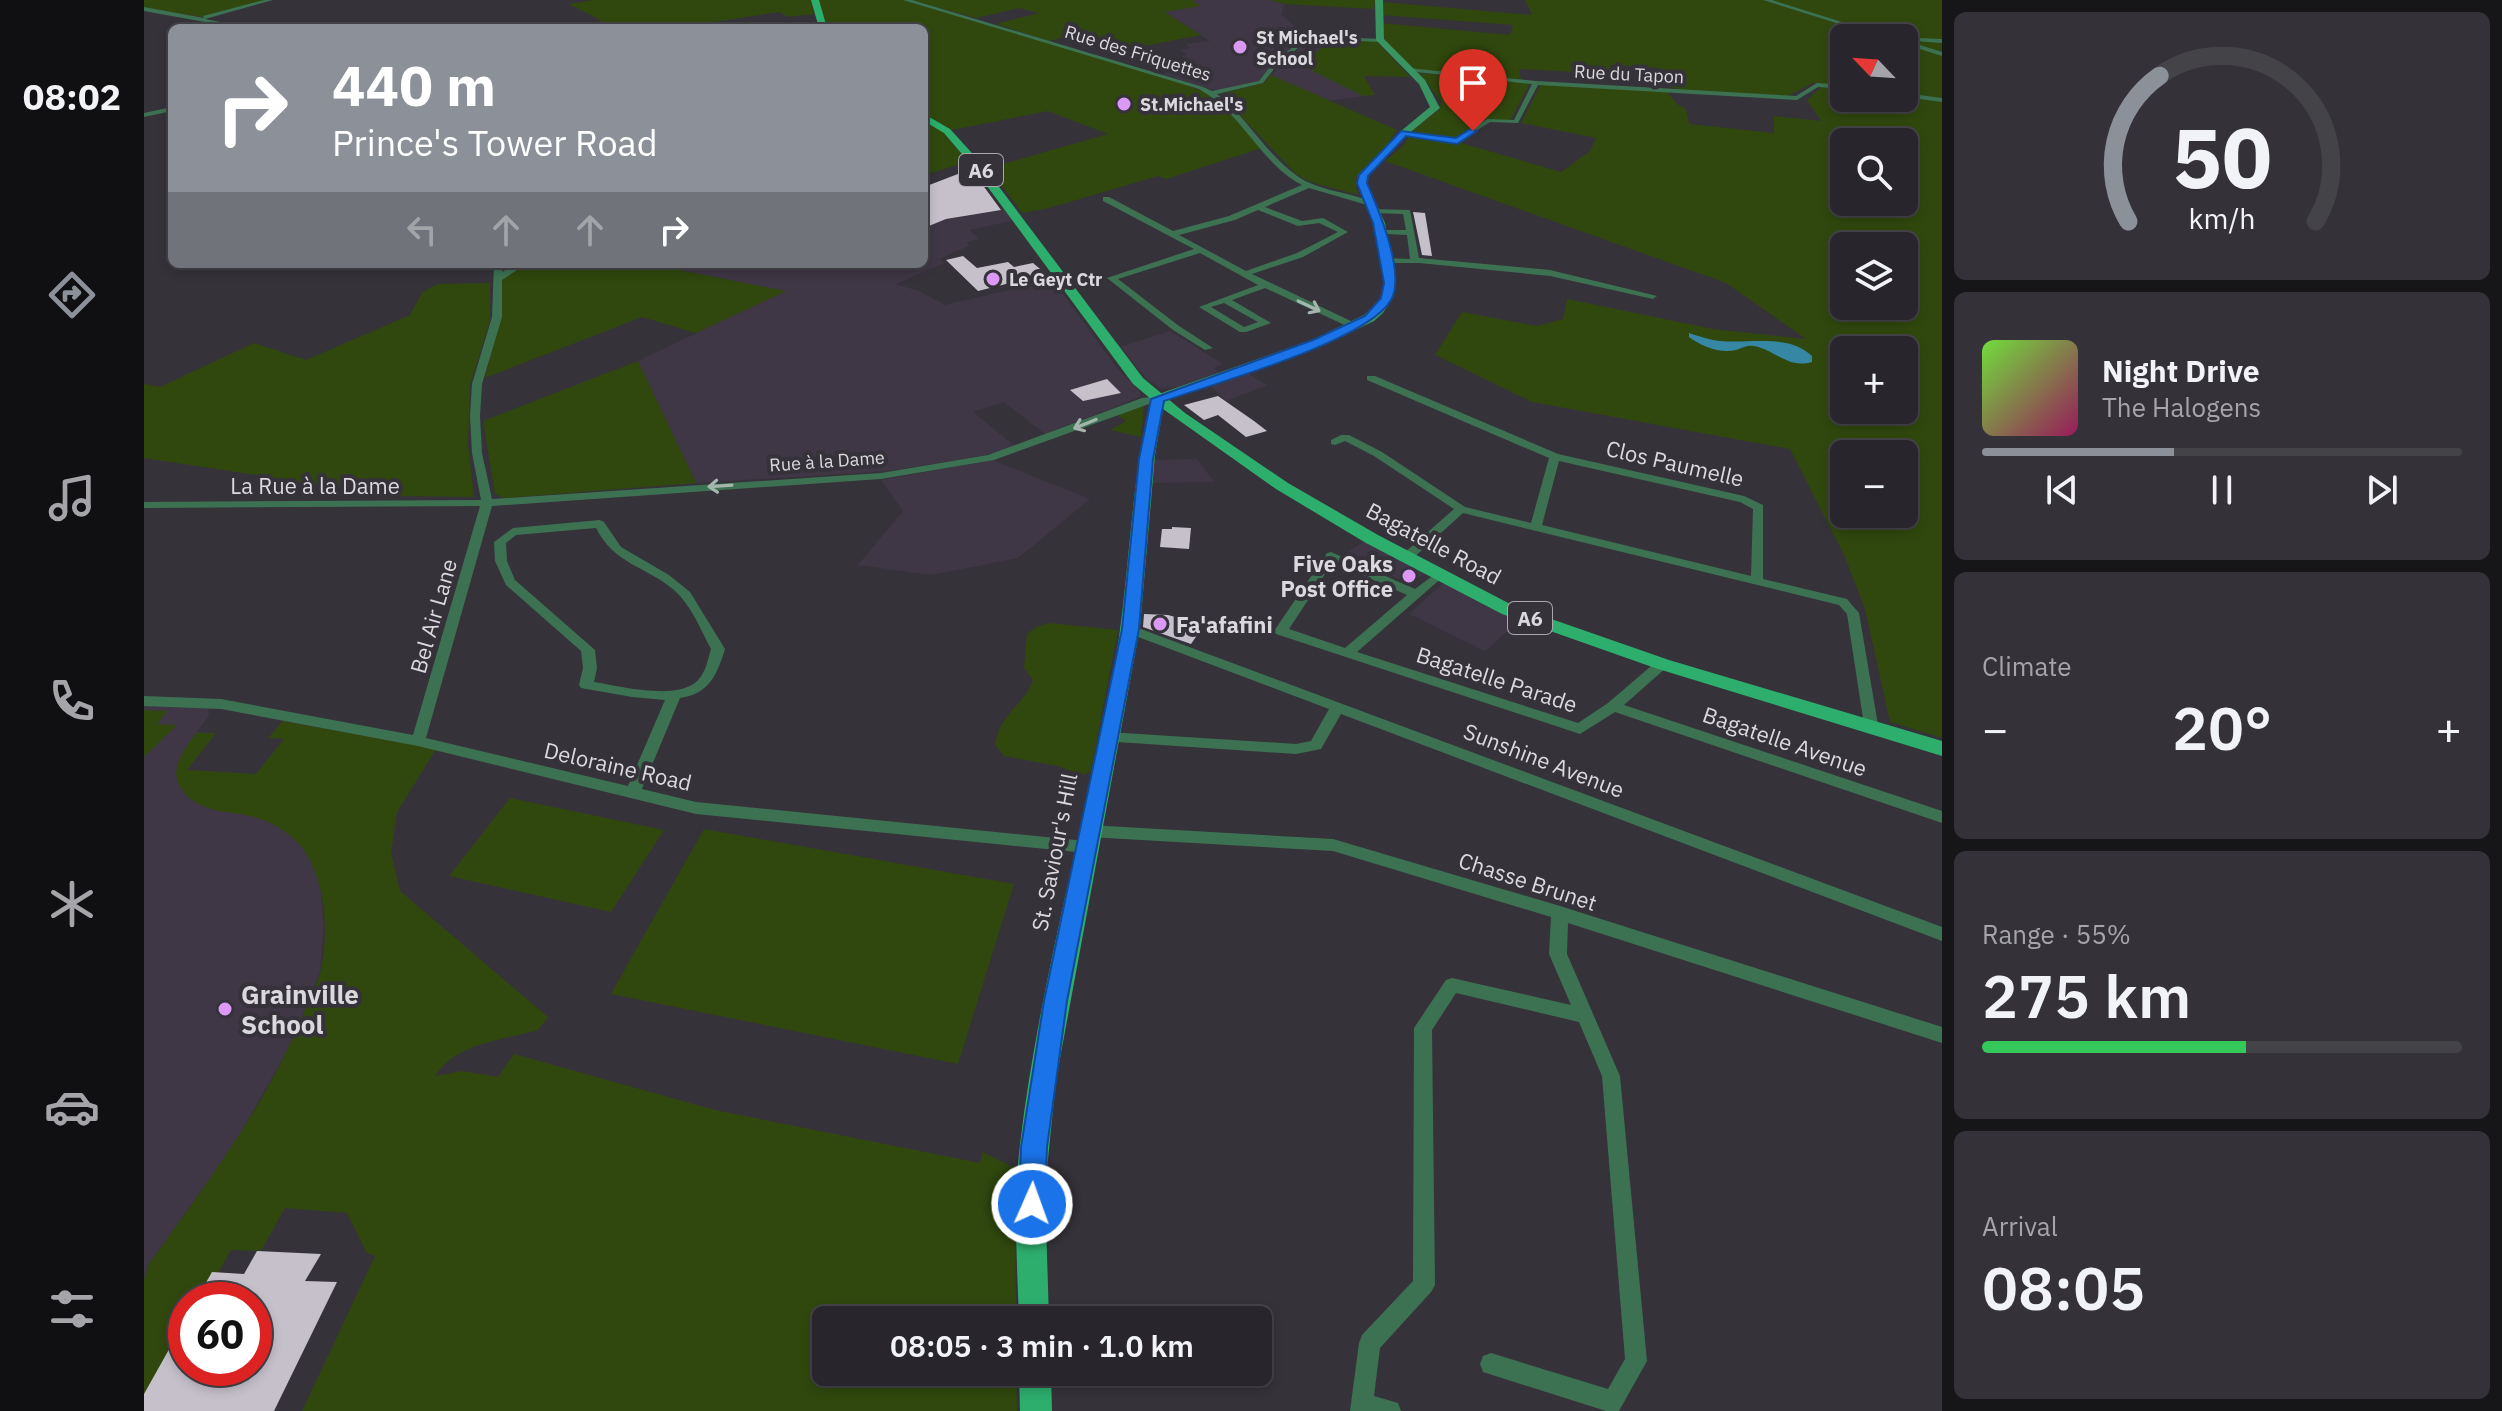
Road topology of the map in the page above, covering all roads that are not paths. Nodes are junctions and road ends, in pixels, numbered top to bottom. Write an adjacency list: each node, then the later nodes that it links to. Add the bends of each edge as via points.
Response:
1 (270, 0): 7 (street)
2 (815, 0): 9 (main road)
3 (906, 0): 19 (street, Rue des Friquettes)
4 (1379, 0): 11 (main road)
5 (1766, 0): 10 (street)
6 (144, 9): 7 (street)
7 (201, 18): 8 (street)
8 (229, 24)
9 (821, 24)
10 (1844, 24)
11 (1380, 40): 16 (main road); 19 (street, via 1307,37 1261,82)
12 (1918, 41): 13 (street)
13 (1942, 41)
14 (1918, 46): 15 (street)
15 (1942, 54)
16 (1408, 70): 17 (street, Rue du Tapon); 25 (main road, via 1435,103)
17 (1536, 83): 18 (street, Rue du Tapon, via 1797,98 1817,85); 25 (street, via 1516,122 1489,120 1457,141)
18 (1830, 86)
19 (1213, 93): 26 (street, Rue des Friquettes, via 1291,175)
20 (1918, 97): 21 (street)
21 (1942, 100)
22 (168, 110): 23 (street)
23 (144, 115)
24 (928, 119): 46 (main road, A6, via 947,131 977,165 1138,381)
25 (1404, 133): 29 (main road, via 1363,175)
26 (1309, 185): 28 (street); 29 (street, Rue des Friquettes)
27 (1106, 199): 32 (street)
28 (1259, 207): 32 (street); 38 (street, via 1301,224 1320,220 1344,232)
29 (1374, 208): 31 (street, Rue des Friquettes, via 1407,212); 35 (main road)
30 (1386, 232): 31 (street)
31 (1410, 233): 34 (street)
32 (1172, 234): 33 (street)
33 (1200, 250): 38 (street); 44 (street, via 1111,278)
34 (1414, 260): 35 (street); 41 (street, via 1550,273)
35 (1385, 261): 43 (main road, via 1390,283 1386,299)
36 (498, 268): 39 (street)
37 (515, 268): 39 (street)
38 (1245, 274): 40 (street)
39 (497, 279): 51 (street, via 497,317 477,384 475,416)
40 (1265, 285): 42 (street); 43 (street, one-way to 43)
41 (1653, 296)
42 (1224, 299): 42 (street, via 1238,307 1266,323 1243,330 1204,307)
43 (1354, 326): 46 (main road)
44 (1208, 348)
45 (1371, 378): 50 (street, Clos Paumelle)
46 (1158, 399): 47 (main road, Bagatelle Road / A6); 48 (main road, St. Saviour's Hill); 51 (street, Rue à la Dame, one-way to 51, via 990,458 881,476)
47 (1180, 416): 48 (main road, via 1159,414); 55 (main road, Bagatelle Road / A6, via 1282,486)
48 (1152, 421): 59 (main road, St. Saviour's Hill)
49 (1335, 442): 53 (street, via 1345,437 1378,454)
50 (1555, 457): 54 (street); 57 (street, Clos Paumelle, via 1754,502 1759,507)
51 (487, 503): 52 (street, La Rue à la Dame); 68 (street, Bel Air Lane)
52 (144, 505)
53 (1461, 509): 54 (street); 55 (street)
54 (1536, 527): 57 (street)
55 (1407, 557): 56 (main road, Bagatelle Road / A6)
56 (1439, 575): 58 (street); 61 (main road, Bagatelle Road / A6, via 1508,610)
57 (1757, 580): 66 (street, via 1843,602 1853,613)
58 (1415, 594): 60 (street); 60 (street, Bagatelle Parade, via 1331,556 1281,631)
59 (1130, 629): 64 (street, Sunshine Avenue); 67 (main road, St. Saviour's Hill)
60 (1347, 653): 65 (street, Bagatelle Parade, via 1580,729)
61 (1662, 664): 65 (street, Bagatelle Parade); 66 (main road, Bagatelle Road / A6)
62 (674, 696): 62 (street, via 586,685 588,650 510,582 500,542 513,532 600,524 618,552 684,593 718,649 706,681 691,693); 70 (street)
63 (144, 701): 68 (street, Deloraine Road, via 221,704)
64 (1338, 706): 67 (street, via 1316,745 1296,749); 74 (street, Sunshine Avenue)
65 (1613, 706): 71 (street, Bagatelle Avenue)
66 (1871, 725): 69 (main road, Bagatelle Road / A6)
67 (1108, 737): 72 (main road, St. Saviour's Hill)
68 (418, 741): 70 (street, Deloraine Road)
69 (1942, 749)
70 (633, 793): 72 (street, Deloraine Road, via 696,808)
71 (1942, 817)
72 (1087, 839): 73 (street, Chasse Brunet, via 1333,845); 77 (main road, St. Saviour's Hill, via 1055,1001 1034,1147)
73 (1560, 913): 75 (street, via 1558,954); 76 (street, Chasse Brunet)
74 (1942, 934)
75 (1585, 1016): 78 (street, via 1611,1076 1636,1361 1613,1402); 80 (street, via 1452,985 1423,1028 1424,1285 1370,1343)
76 (1942, 1035)
77 (1034, 1306)
78 (1491, 1364)
79 (1035, 1386): 81 (main road)
80 (1362, 1407): 82 (street)
81 (1036, 1411)
82 (1390, 1411)

